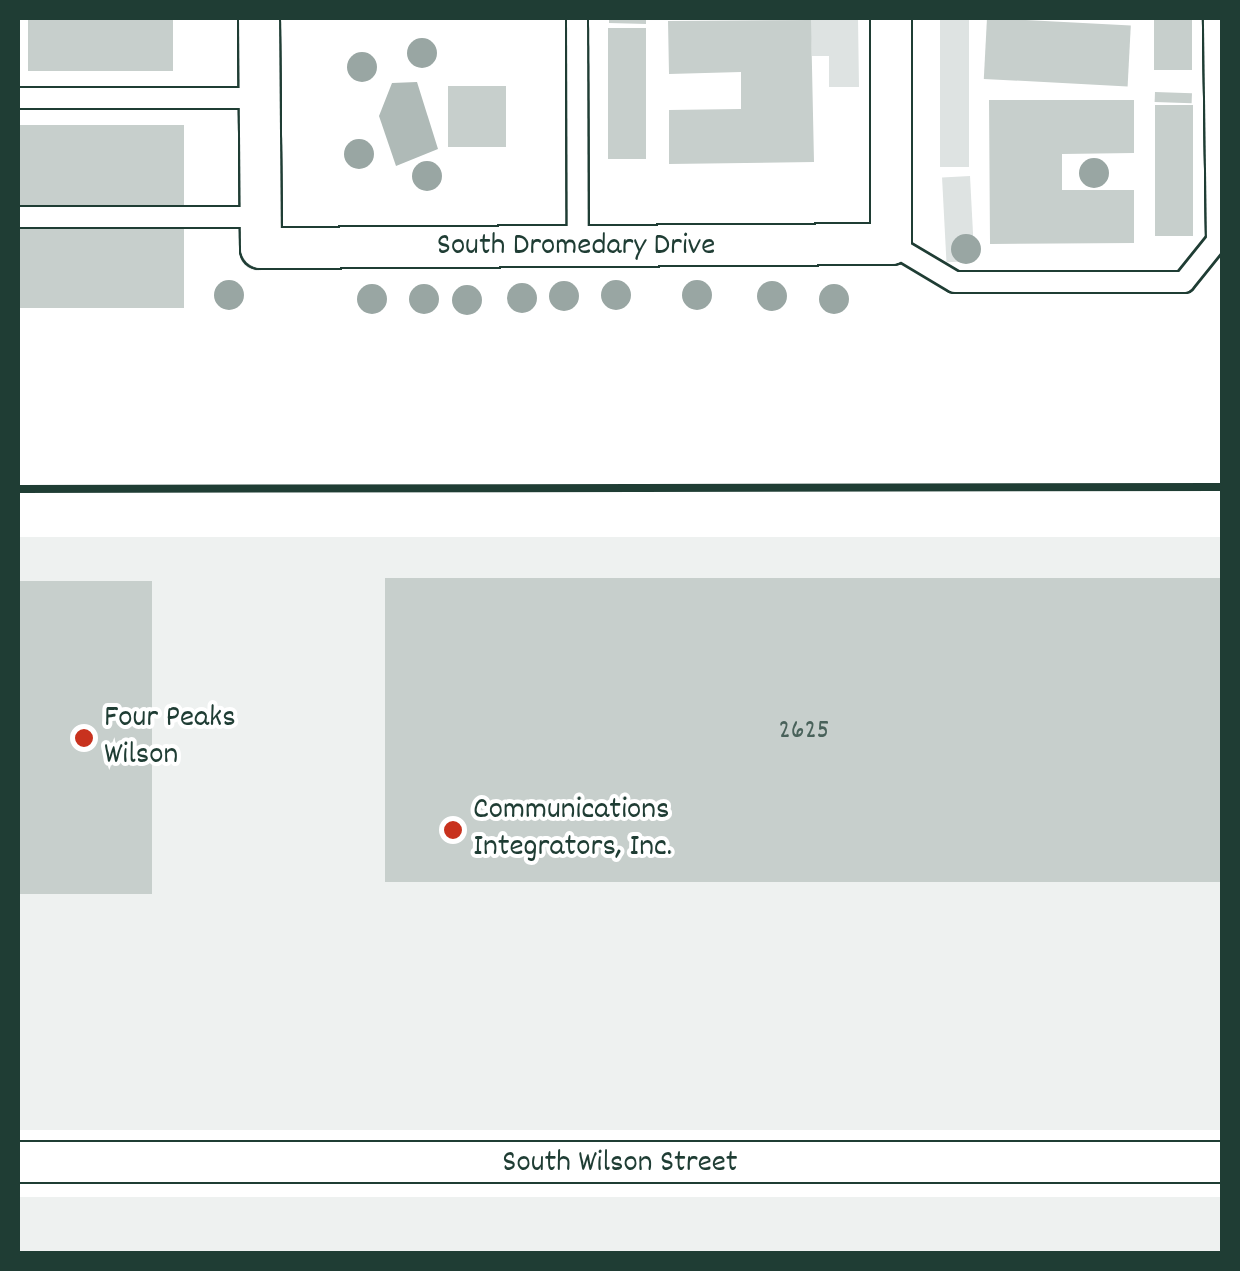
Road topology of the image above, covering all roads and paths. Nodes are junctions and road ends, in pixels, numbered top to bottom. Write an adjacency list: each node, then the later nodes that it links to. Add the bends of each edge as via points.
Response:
1 (259, 18): 6 (street)
2 (577, 18): 10 (lane)
3 (891, 18): 9 (street)
4 (1214, 18): 9 (lane, via 1217,241 1184,282 955,282)
5 (18, 98): 6 (lane)
6 (260, 98): 8 (street)
7 (18, 217): 8 (lane)
8 (260, 232): 10 (street, South Dromedary Drive)
9 (891, 244): 10 (street, South Dromedary Drive)
10 (578, 248)
11 (18, 1162): 12 (street, South Wilson Street)
12 (1222, 1162)

